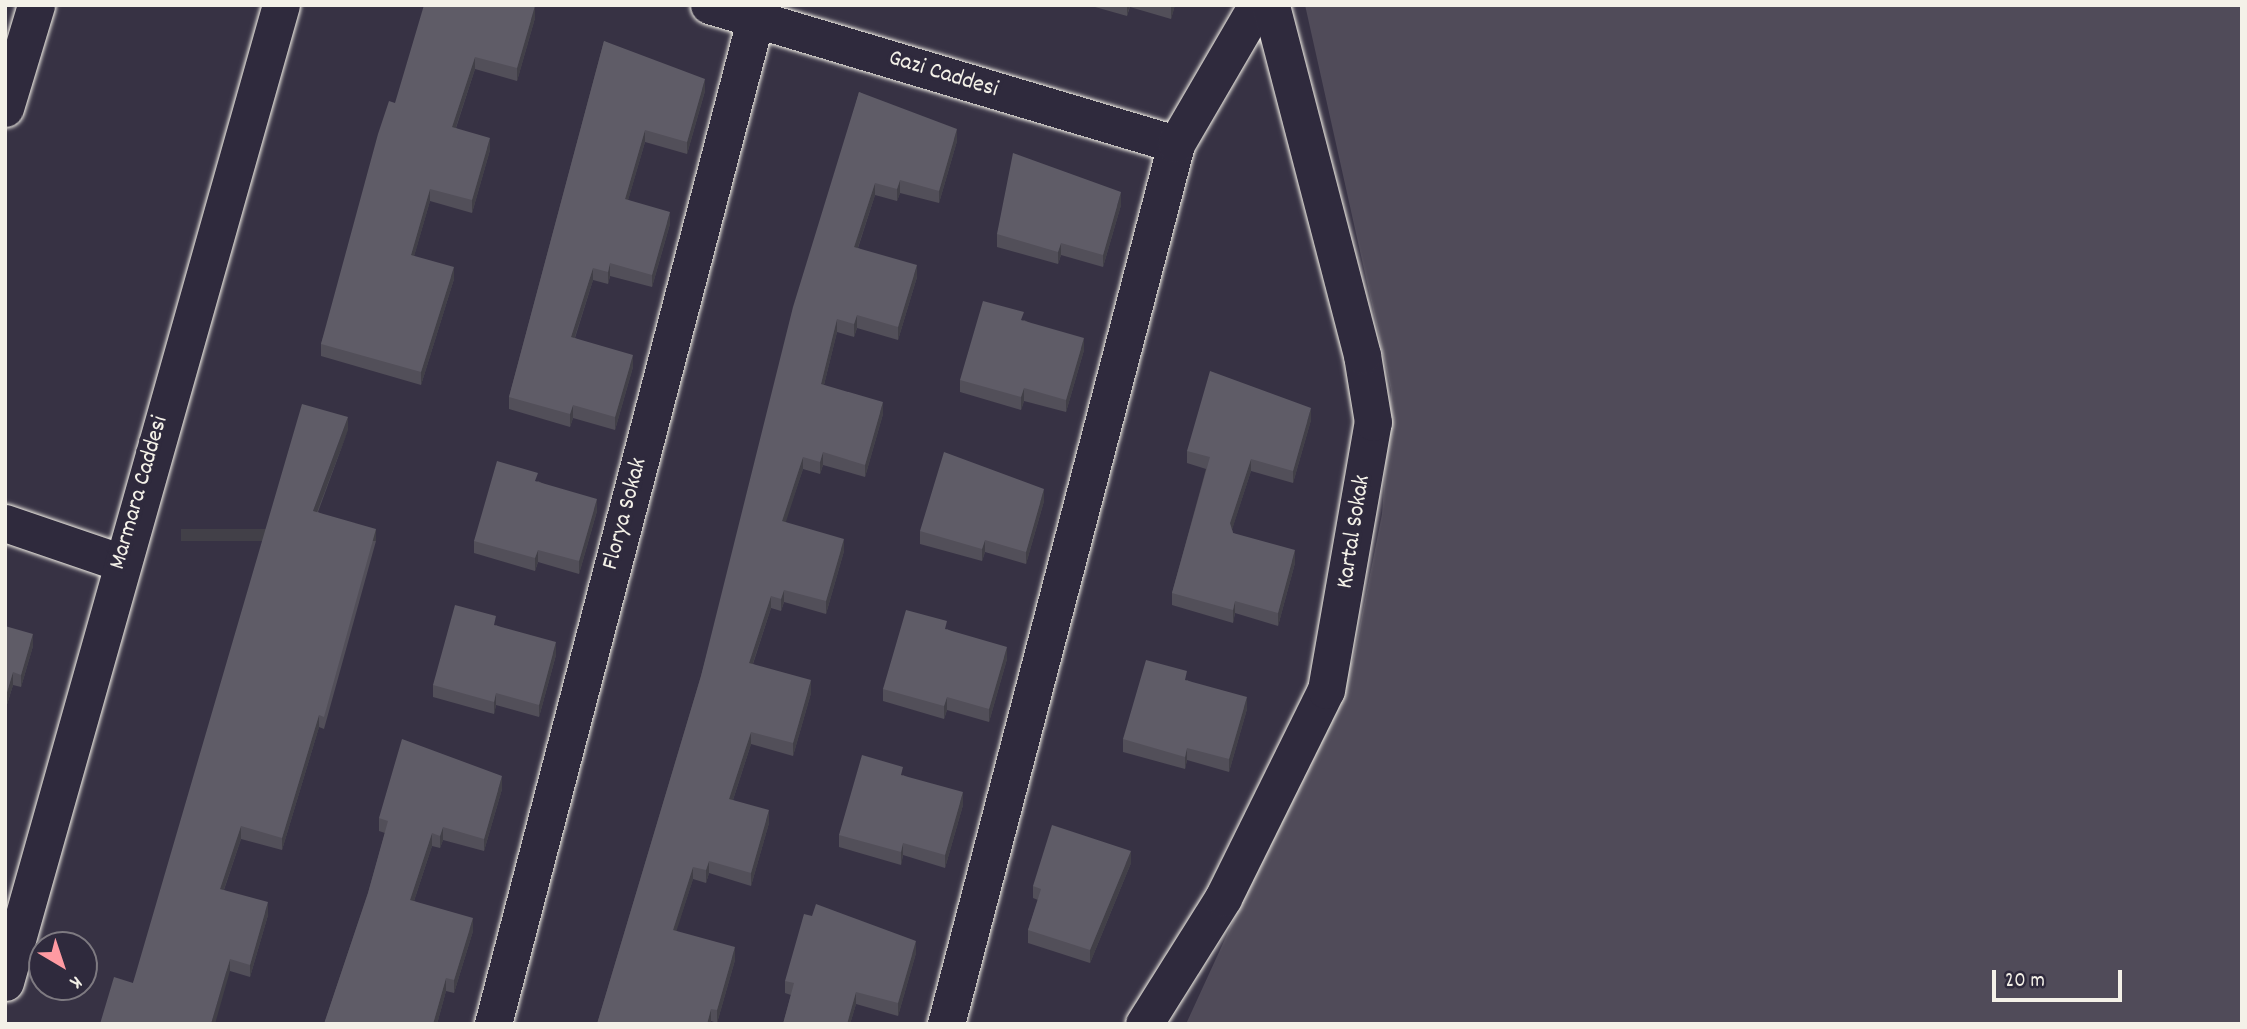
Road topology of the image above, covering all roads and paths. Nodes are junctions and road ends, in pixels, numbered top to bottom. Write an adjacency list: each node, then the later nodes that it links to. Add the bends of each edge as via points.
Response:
1 (36, 5): 7 (street)
2 (281, 5): 10 (street, Marmara Caddesi)
3 (709, 5): 6 (street, Gazi Caddesi)
4 (1257, 5): 8 (street)
5 (1271, 5): 14 (street, Kartal Sokak, via 1373,422 1326,690 1223,898)
6 (757, 12): 8 (street, Gazi Caddesi); 12 (street, Florya Sokak)
7 (5, 108)
8 (1176, 145): 13 (street)
9 (5, 523): 10 (street)
10 (119, 562): 11 (street, Marmara Caddesi)
11 (5, 982)
12 (493, 1024)
13 (946, 1024)
14 (1144, 1024)

